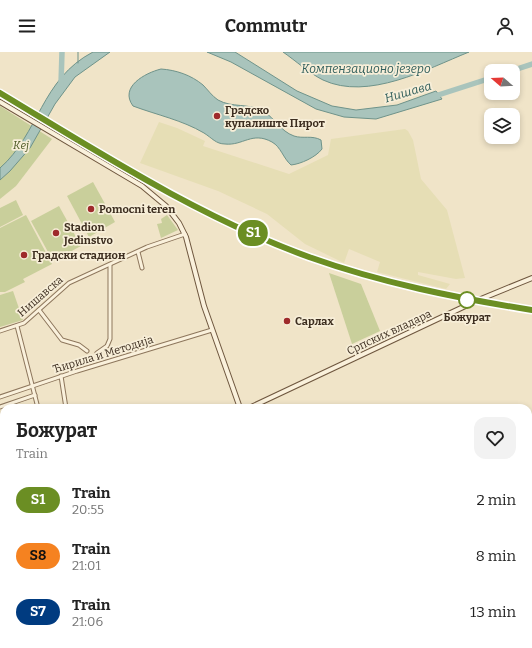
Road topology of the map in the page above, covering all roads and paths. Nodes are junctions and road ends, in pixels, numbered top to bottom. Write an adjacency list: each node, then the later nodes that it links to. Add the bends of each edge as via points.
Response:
1 (0, 102): 2 (street, via 152,194 169,210)
2 (185, 234): 3 (street, Нишавска); 9 (street)
3 (138, 252): 4 (street, Нишавска); 5 (street)
4 (110, 265): 7 (street, Нишавска, via 69,282); 12 (street, via 110,339 107,346)
5 (142, 268)
6 (532, 278): 21 (street, Српских владара, via 476,301)
7 (39, 310): 8 (street, Нишавска); 11 (street, via 62,340 79,345)
8 (16, 326): 10 (street, Нишавска); 14 (street)
9 (212, 330): 13 (street, Ћирила и Методија); 20 (street)
10 (0, 331)
11 (87, 351)
12 (97, 353)
13 (61, 376): 14 (street, Ћирила и Методија); 19 (street)
14 (33, 386): 15 (street); 16 (street, Ћирила и Методија)
15 (35, 395): 17 (street); 18 (street)
16 (0, 397)
17 (9, 404)
18 (37, 404)
19 (65, 404)
20 (238, 404)
21 (259, 404)

